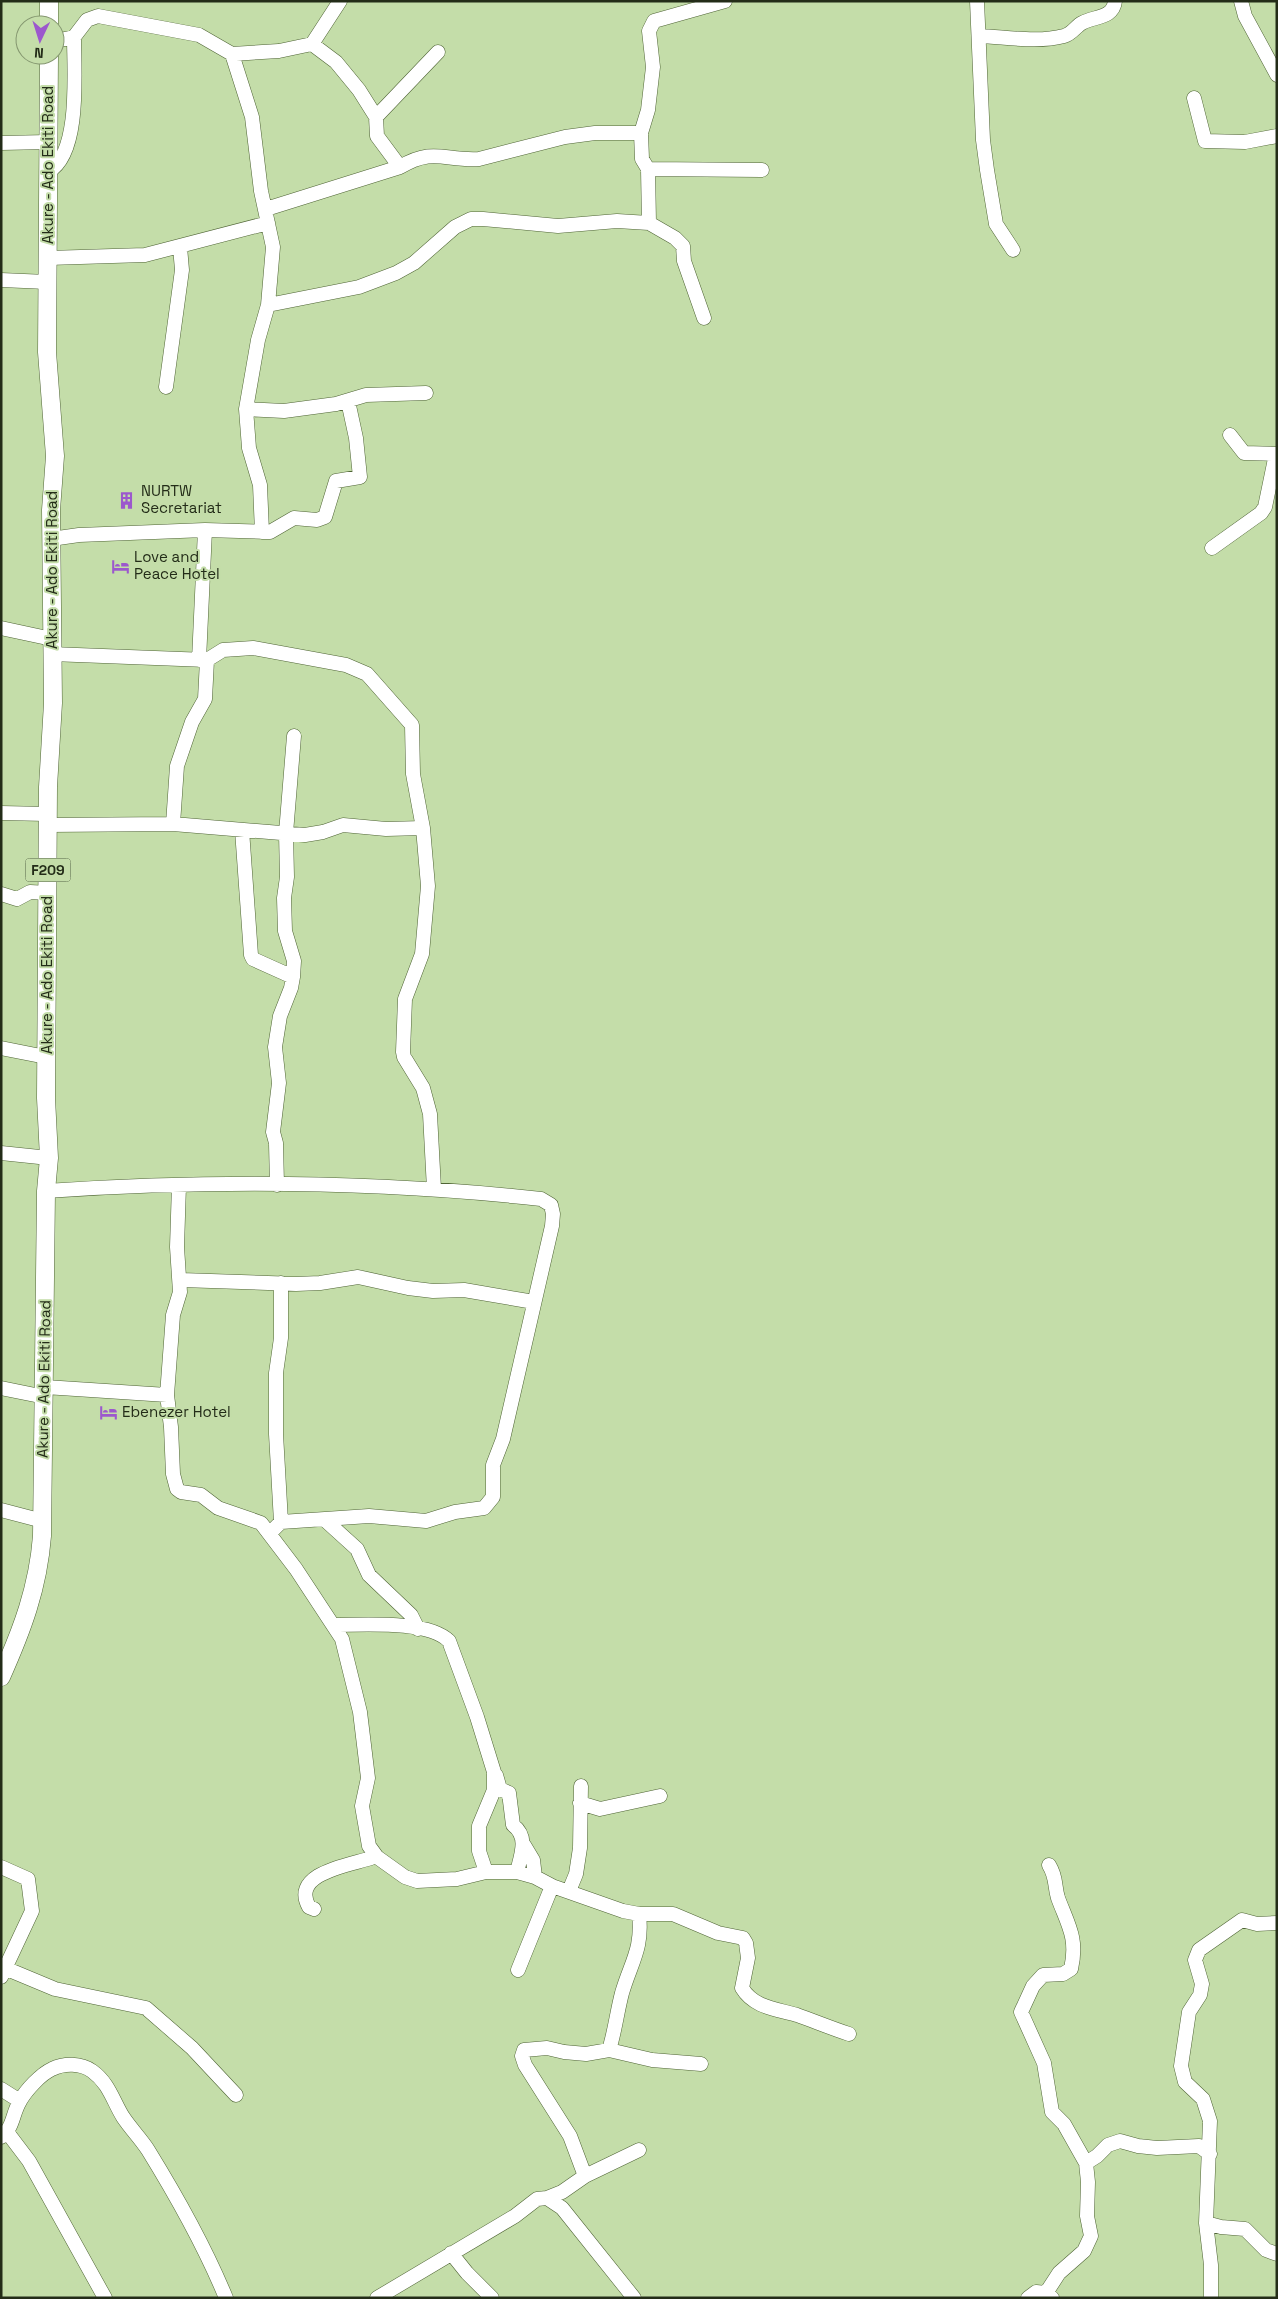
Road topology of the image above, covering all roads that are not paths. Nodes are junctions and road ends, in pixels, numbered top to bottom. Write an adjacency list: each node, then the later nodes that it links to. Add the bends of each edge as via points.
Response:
1 (50, 1): 7 (main road)
2 (340, 1): 11 (street)
3 (725, 1): 18 (street, via 654,21 649,31 653,67 648,110)
4 (977, 1): 8 (street)
5 (1115, 1): 8 (street, via 1106,16 1082,23 1065,36 1039,39)
6 (1241, 1): 15 (street, via 1245,16)
7 (49, 15)
8 (979, 36): 29 (street, via 987,170 996,224)
9 (74, 37): 10 (street); 13 (street, via 91,17 107,17 199,35); 25 (street, via 72,128 57,166)
10 (65, 39)
11 (312, 44): 13 (street, via 279,51); 17 (street, via 348,76)
12 (438, 52): 17 (street)
13 (232, 54): 26 (street, via 252,117)
14 (49, 65): 20 (main road, Akure - Ado Ekiti Road / F209)
15 (1277, 75)
16 (1194, 98): 19 (street, via 1205,141 1245,142)
17 (376, 117): 22 (street, via 377,136)
18 (641, 133): 22 (street, via 566,137 478,159 423,156); 23 (street, via 642,159)
19 (1277, 136)
20 (48, 142): 21 (street); 25 (main road, Akure - Ado Ekiti Road / F209)
21 (1, 143)
22 (400, 167): 26 (street)
23 (648, 169): 24 (street); 27 (street)
24 (762, 170)
25 (49, 171): 30 (main road, Akure - Ado Ekiti Road / F209)
26 (267, 216): 28 (street); 33 (street, via 273,262)
27 (649, 223): 33 (street, via 617,221 558,226 470,220 455,227 414,263 396,273 359,287); 34 (street, via 683,246 684,261)
28 (180, 247): 30 (street, via 145,255); 35 (street, via 182,270)
29 (1013, 250)
30 (48, 258): 32 (main road, Akure - Ado Ekiti Road / F209)
31 (1, 280): 32 (street)
32 (47, 282): 43 (main road, Akure - Ado Ekiti Road / F209, via 47,352 54,456)
33 (268, 306): 38 (street, via 258,340)
34 (704, 318)
35 (166, 387)
36 (426, 393): 37 (street, via 366,395)
37 (348, 401): 38 (street, via 284,411); 42 (street, via 360,477 336,481 328,512 322,519 294,518 277,529)
38 (246, 409): 42 (street, via 248,448 260,485)
39 (1230, 435): 40 (street, via 1244,453)
40 (1276, 454): 44 (street, via 1261,513)
41 (205, 530): 42 (street); 43 (street); 47 (street)
42 (262, 532)
43 (51, 539): 46 (main road, Akure - Ado Ekiti Road / F209)
44 (1212, 548)
45 (1, 628): 46 (street)
46 (52, 647): 47 (street); 50 (main road, Akure - Ado Ekiti Road / F209, via 53,703)
47 (203, 660): 51 (street, via 205,699 192,722 177,766); 52 (street, via 223,650 253,648 332,660 367,674 412,725 413,774)
48 (294, 736): 54 (street)
49 (1, 813): 50 (street)
50 (47, 820): 51 (street); 55 (main road, Akure - Ado Ekiti Road / F209)
51 (174, 824): 53 (street)
52 (423, 828): 54 (street, via 343,825 314,834); 64 (street, via 428,886 424,942 405,999 404,1057 423,1088 430,1114)
53 (242, 830): 54 (street); 57 (street, via 251,955 253,959)
54 (286, 833): 57 (street, via 285,931 294,960)
55 (48, 893): 56 (street, via 30,892 17,899); 59 (main road, Akure - Ado Ekiti Road / F209)
56 (1, 894)
57 (293, 977): 63 (street, via 280,1016 276,1047 279,1083 273,1132)
58 (1, 1048): 59 (street)
59 (46, 1057): 61 (main road, Akure - Ado Ekiti Road / F209)
60 (1, 1153): 61 (street)
61 (48, 1158): 65 (main road, Akure - Ado Ekiti Road / F209)
62 (179, 1185): 63 (street); 65 (street, via 144,1184); 66 (street, via 178,1262)
63 (277, 1185): 64 (street)
64 (434, 1189): 68 (street, via 541,1199 551,1205 552,1226)
65 (46, 1191): 70 (main road, Akure - Ado Ekiti Road / F209)
66 (181, 1280): 67 (street); 71 (street, via 173,1314)
67 (281, 1283): 68 (street, via 320,1283 358,1278 408,1288 464,1290); 75 (street, via 276,1434)
68 (534, 1302): 73 (street, via 503,1439 493,1465 495,1491 491,1502 484,1508 426,1521 369,1516)
69 (1, 1388): 70 (street)
70 (45, 1392): 71 (street); 74 (main road, Akure - Ado Ekiti Road / F209)
71 (167, 1395): 76 (street, via 177,1489 201,1495 218,1508 256,1520)
72 (1, 1510): 74 (street)
73 (325, 1520): 75 (street); 78 (street, via 357,1549 369,1575 410,1615)
74 (43, 1522): 79 (main road, Akure - Ado Ekiti Road / F209, via 40,1567 26,1622)
75 (281, 1522): 76 (street)
76 (270, 1533): 77 (street)
77 (334, 1625): 78 (street); 85 (street, via 342,1639 360,1712 368,1778 362,1806 369,1846)
78 (418, 1629): 80 (street, via 440,1634 449,1641)
79 (1, 1677)
80 (494, 1772): 84 (street, via 500,1789 509,1793 513,1825); 88 (street, via 494,1790 479,1826 479,1851)
81 (581, 1786): 83 (street)
82 (660, 1796): 83 (street, via 600,1809)
83 (580, 1803): 92 (street, via 578,1866)
84 (524, 1845): 89 (street); 90 (street, via 533,1860)
85 (374, 1854): 88 (street, via 411,1880 446,1880); 93 (street, via 311,1881 306,1902)
86 (1049, 1865): 107 (street, via 1056,1876 1057,1896 1074,1938 1074,1955 1071,1969 1063,1974 1043,1975 1033,1986 1021,2012 1044,2063 1052,2112 1064,2124)
87 (1, 1867): 97 (street, via 28,1879 32,1911)
88 (486, 1872): 89 (street)
89 (517, 1872): 90 (street)
90 (536, 1876): 91 (street)
91 (552, 1886): 92 (street); 96 (street)
92 (569, 1892): 94 (street)
93 (314, 1909)
94 (640, 1914): 98 (street, via 673,1914 718,1933 743,1938 748,1950 744,1993 765,2008 800,2016); 99 (street, via 638,1951 623,1990)
95 (1277, 1923): 106 (street, via 1257,1924 1242,1920 1199,1950 1195,1960 1202,1984 1200,1995 1189,2012 1181,2066 1185,2082 1203,2099 1210,2120)
96 (518, 1970)
97 (4, 1973): 102 (street, via 55,1989 146,2008 192,2048)
98 (849, 2034)
99 (609, 2050): 100 (street, via 652,2060); 108 (street, via 586,2054 546,2048 524,2050 522,2056 524,2065 570,2136)
100 (701, 2064)
101 (1, 2089): 103 (street)
102 (236, 2095)
103 (20, 2101): 104 (street); 115 (street, via 52,2069 82,2066 102,2078 122,2116 147,2149 175,2197 207,2254)
104 (4, 2135): 114 (street, via 29,2161)
105 (639, 2150): 108 (street)
106 (1210, 2154): 107 (street, via 1199,2146 1157,2148 1120,2141 1108,2145); 110 (street)
107 (1086, 2163): 113 (street, via 1087,2216 1091,2236 1084,2251 1059,2273)
108 (585, 2176): 109 (street)
109 (547, 2198): 111 (street, via 528,2204 516,2216); 118 (street, via 562,2208)
110 (1206, 2223): 112 (street, via 1245,2229 1266,2250); 120 (street)
111 (451, 2253): 116 (street); 117 (street)
112 (1277, 2254)
113 (1049, 2295): 119 (street, via 1036,2292)
114 (105, 2298)
115 (226, 2298)
116 (377, 2298)
117 (492, 2298)
118 (634, 2298)
119 (1028, 2298)
120 (1211, 2298)

